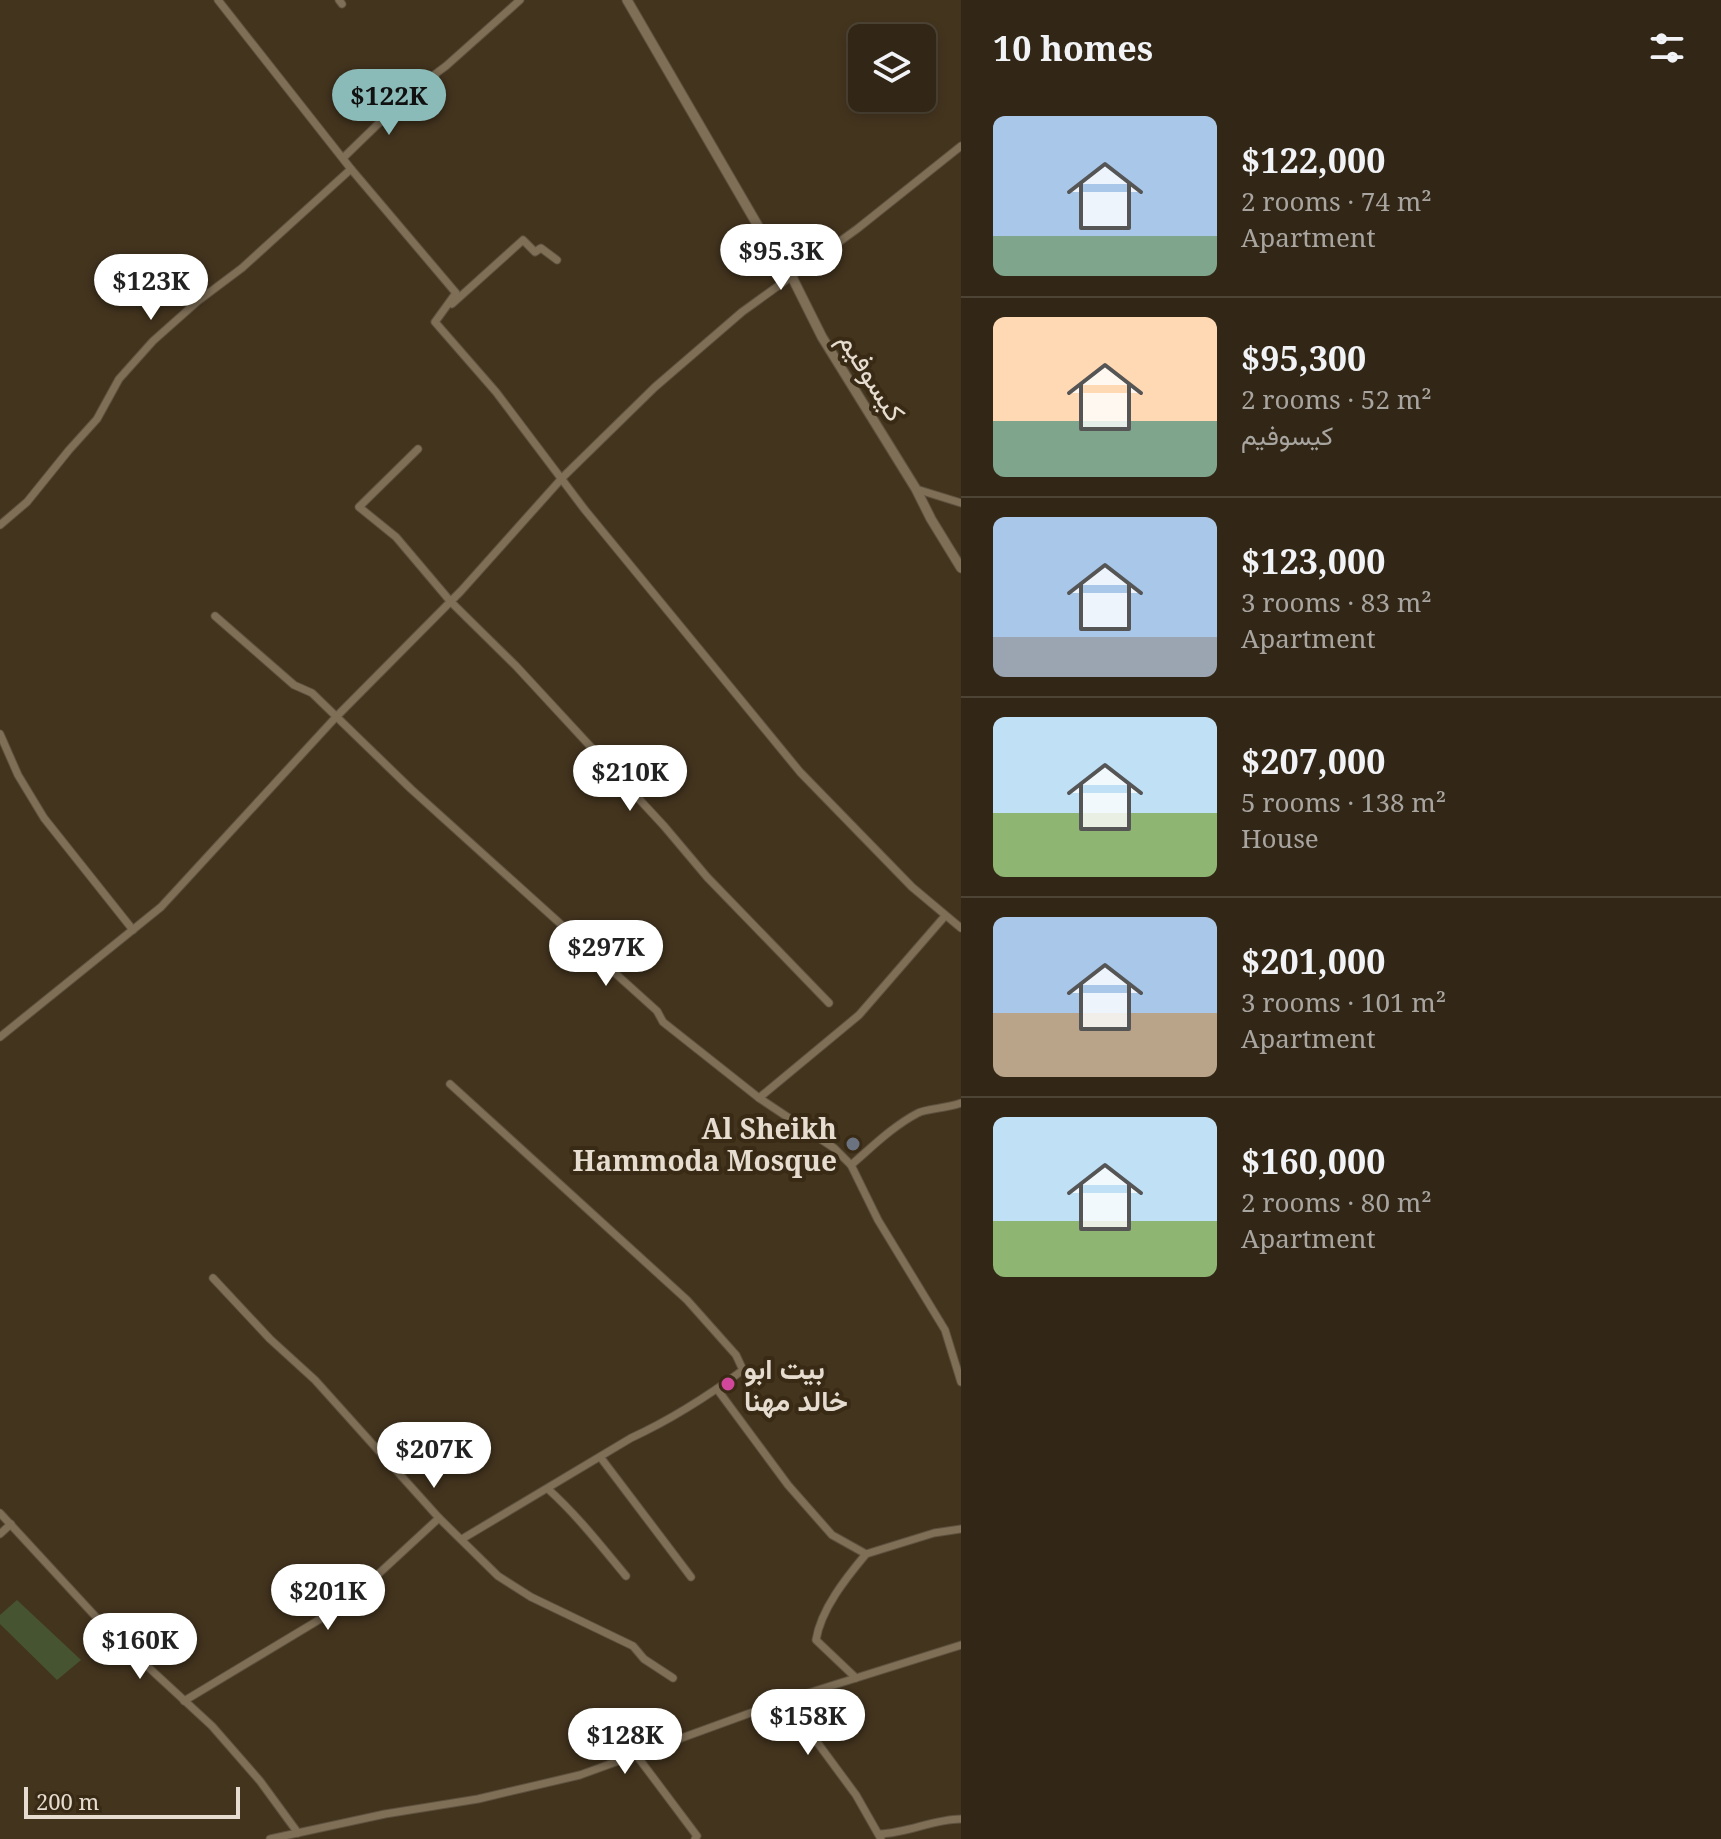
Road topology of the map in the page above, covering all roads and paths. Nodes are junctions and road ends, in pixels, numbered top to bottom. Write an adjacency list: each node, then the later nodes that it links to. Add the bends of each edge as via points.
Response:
1 (218, 0): 5 (street)
2 (520, 0): 5 (street)
3 (627, 0): 8 (street, كيسوفيم)
4 (961, 146): 8 (street)
5 (343, 158): 6 (street)
6 (351, 169): 9 (street, via 456,293); 14 (street, via 153,341 119,379 97,419 27,502)
7 (557, 260): 9 (street, via 541,248 535,252 523,240)
8 (792, 277): 11 (street, via 709,339); 12 (street, كيسوفيم, via 822,337)
9 (445, 311): 11 (street, via 435,322)
10 (418, 449): 16 (street, via 359,507 396,537)
11 (563, 477): 16 (street); 20 (street, via 800,772)
12 (916, 489): 13 (street); 15 (street, كيسوفيم)
13 (961, 503)
14 (0, 525)
15 (961, 568)
16 (451, 602): 18 (street); 23 (street)
17 (215, 616): 18 (street)
18 (336, 717): 22 (street, via 161,907); 26 (street, via 657,1011 665,1024)
19 (0, 734): 22 (street, via 44,818)
20 (945, 916): 21 (street); 26 (street, via 859,1015)
21 (961, 928)
22 (133, 930): 24 (street)
23 (829, 1003)
24 (0, 1037)
25 (450, 1084): 31 (street, via 687,1300 736,1355 743,1370)
26 (759, 1098): 28 (street)
27 (961, 1103): 28 (street, via 921,1111)
28 (851, 1165): 30 (street, via 945,1330)
29 (213, 1278): 35 (street, via 315,1380)
30 (961, 1382)
31 (717, 1389): 32 (street); 40 (street, via 832,1535)
32 (601, 1458): 33 (street); 42 (street)
33 (548, 1489): 39 (street); 41 (street, via 576,1514)
34 (0, 1513): 36 (street)
35 (439, 1518): 39 (street); 47 (street, via 327,1615)
36 (11, 1524): 38 (street); 47 (street, via 108,1630)
37 (961, 1529): 40 (street)
38 (0, 1534)
39 (462, 1539): 44 (street, via 498,1576 633,1646)
40 (866, 1554): 45 (street, via 846,1577 816,1640)
41 (626, 1576)
42 (691, 1577)
43 (961, 1645): 45 (street)
44 (673, 1678)
45 (856, 1678): 46 (street)
46 (786, 1700): 48 (street); 51 (street)
47 (184, 1701): 50 (street, via 260,1781)
48 (637, 1756): 50 (street, via 543,1785); 53 (street)
49 (961, 1819): 51 (street)
50 (298, 1833): 52 (street)
51 (881, 1836)
52 (270, 1839)
53 (695, 1839)

